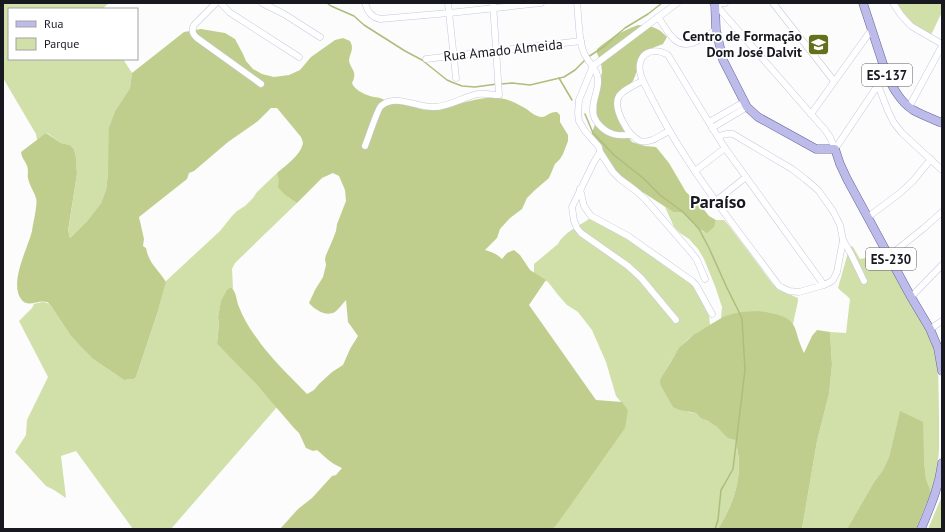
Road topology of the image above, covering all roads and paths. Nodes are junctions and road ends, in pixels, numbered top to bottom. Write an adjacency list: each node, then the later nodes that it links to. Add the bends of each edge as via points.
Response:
1 (216, 3): 31 (street, via 194,25 193,34)
2 (221, 3): 24 (street, via 229,12)
3 (262, 3): 19 (street)
4 (366, 3): 15 (street, via 371,16 380,20)
5 (448, 3): 15 (street)
6 (541, 3): 14 (street)
7 (578, 3): 20 (street)
8 (677, 3): 16 (street)
9 (725, 3): 13 (street)
10 (773, 3): 30 (street)
11 (863, 3): 17 (main road, ES-137)
12 (893, 3): 21 (street, via 911,26)
13 (714, 4): 18 (main road); 35 (street)
14 (493, 6): 15 (street); 22 (street)
15 (449, 13): 23 (street)
16 (658, 17): 18 (street, via 675,41 682,44 694,43); 26 (street)
17 (872, 29): 27 (main road, ES-137); 30 (street)
18 (716, 30): 33 (main road, via 722,60)
19 (320, 37)
20 (581, 41): 22 (street, Rua Amado Almeida); 26 (street)
21 (942, 45): 34 (street)
22 (496, 51): 23 (street, Rua Amado Almeida); 42 (street, via 499,95 479,94 434,107 397,100 388,101 380,107)
23 (453, 55): 25 (street, Rua Amado Almeida); 28 (street)
24 (299, 57)
25 (426, 58)
26 (589, 61): 40 (street, via 598,79 593,109 598,124 614,135); 45 (street, via 578,114 579,121)
27 (886, 70): 32 (street); 34 (main road, ES-137, via 898,96)
28 (456, 78)
29 (642, 81): 38 (street, via 639,71 642,57 656,50 668,55); 39 (street); 40 (street, via 626,90 617,101 621,117)
30 (834, 81): 35 (street)
31 (261, 84)
32 (878, 85): 44 (street); 46 (street, via 894,123)
33 (746, 104): 38 (street); 44 (main road, via 758,117 816,149)
34 (911, 109): 36 (street); 37 (main road, ES-137)
35 (811, 114): 44 (street, via 830,137)
36 (942, 118)
37 (942, 123)
38 (710, 125): 41 (street)
39 (669, 131): 40 (street, via 646,141 640,141); 48 (street)
40 (631, 135)
41 (718, 137): 43 (street); 54 (street, via 733,134 805,179 818,190 833,212 840,225)
42 (365, 146)
43 (725, 148): 48 (street); 49 (street)
44 (835, 149): 53 (main road, ES-230, via 840,164)
45 (600, 152): 50 (street); 57 (street, via 617,176 645,199 691,252)
46 (931, 159): 47 (street); 53 (street, via 909,185)
47 (942, 170)
48 (695, 171): 51 (street)
49 (746, 177): 51 (street); 59 (street)
50 (580, 189): 61 (street, via 584,206 591,216 628,236 692,281); 62 (street, via 572,207 577,228 642,278)
51 (716, 201): 59 (street, via 779,286 799,292)
52 (942, 212): 55 (street)
53 (868, 217): 55 (main road, ES-230)
54 (843, 240): 58 (street); 59 (street, via 837,272 833,280)
55 (889, 256): 60 (main road, ES-230)
56 (942, 266): 60 (street)
57 (705, 279)
58 (864, 280)
59 (824, 285)
60 (911, 297): 64 (main road, ES-230)
61 (712, 314)
62 (676, 320)
63 (942, 321): 64 (street)
64 (930, 329): 65 (main road, ES-230, via 938,348)
65 (942, 371)
66 (942, 464): 67 (main road, via 934,499)
67 (921, 529)

